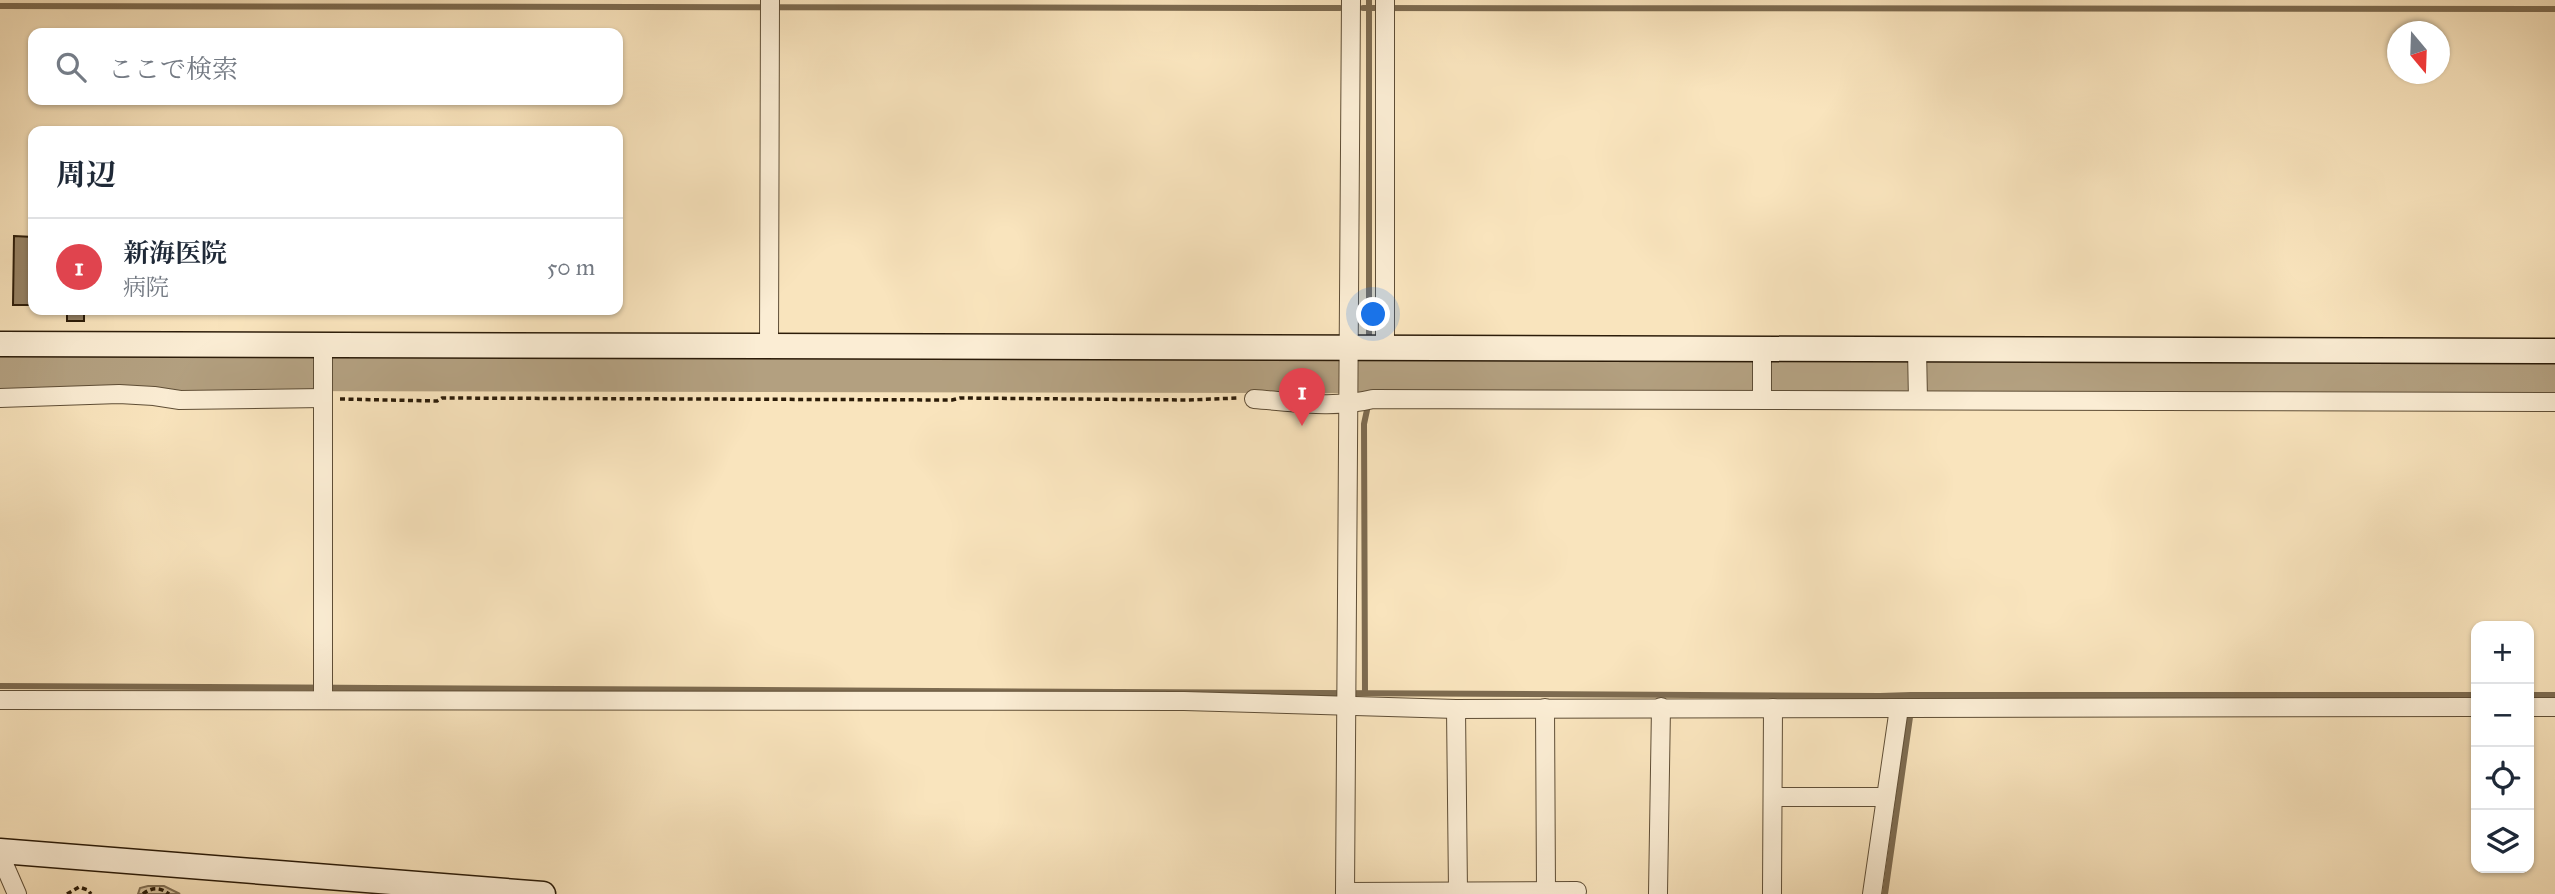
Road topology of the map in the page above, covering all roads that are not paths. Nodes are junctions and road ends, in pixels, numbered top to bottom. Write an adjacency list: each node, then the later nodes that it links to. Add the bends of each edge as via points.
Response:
1 (1350, 0): 8 (street)
2 (770, 4): 5 (street)
3 (1385, 5): 6 (street)
4 (0, 344): 11 (street)
5 (769, 346): 8 (street); 11 (street)
6 (1385, 347): 8 (street); 9 (street)
7 (2555, 351): 10 (street)
8 (1349, 355): 16 (street)
9 (1762, 356): 10 (street); 12 (street)
10 (1917, 357): 13 (street)
11 (323, 372): 14 (street, via 193,400 119,394); 18 (street)
12 (1762, 396): 13 (street); 16 (street)
13 (1918, 397): 17 (street)
14 (0, 398)
15 (1254, 399): 16 (street)
16 (1349, 399): 19 (street)
17 (2555, 402)
18 (323, 692): 19 (street, via 1157,701); 20 (street)
19 (1347, 695): 28 (street); 35 (street)
20 (0, 700)
21 (1661, 707): 25 (street); 26 (street); 36 (street)
22 (2471, 707): 27 (street)
23 (2534, 707): 24 (street)
24 (2555, 707)
25 (1545, 708): 28 (street); 33 (street)
26 (1773, 708): 27 (street); 29 (street)
27 (1907, 708): 30 (street)
28 (1456, 709): 32 (street)
29 (1773, 797): 30 (street); 39 (street)
30 (1886, 797): 40 (street)
31 (0, 853): 37 (street); 38 (street)
32 (1458, 891): 33 (street); 35 (street)
33 (1546, 891): 34 (street)
34 (1577, 891)
35 (1345, 893)
36 (1658, 893)
37 (17, 894)
38 (543, 894)
39 (1772, 894)
40 (1872, 894)

